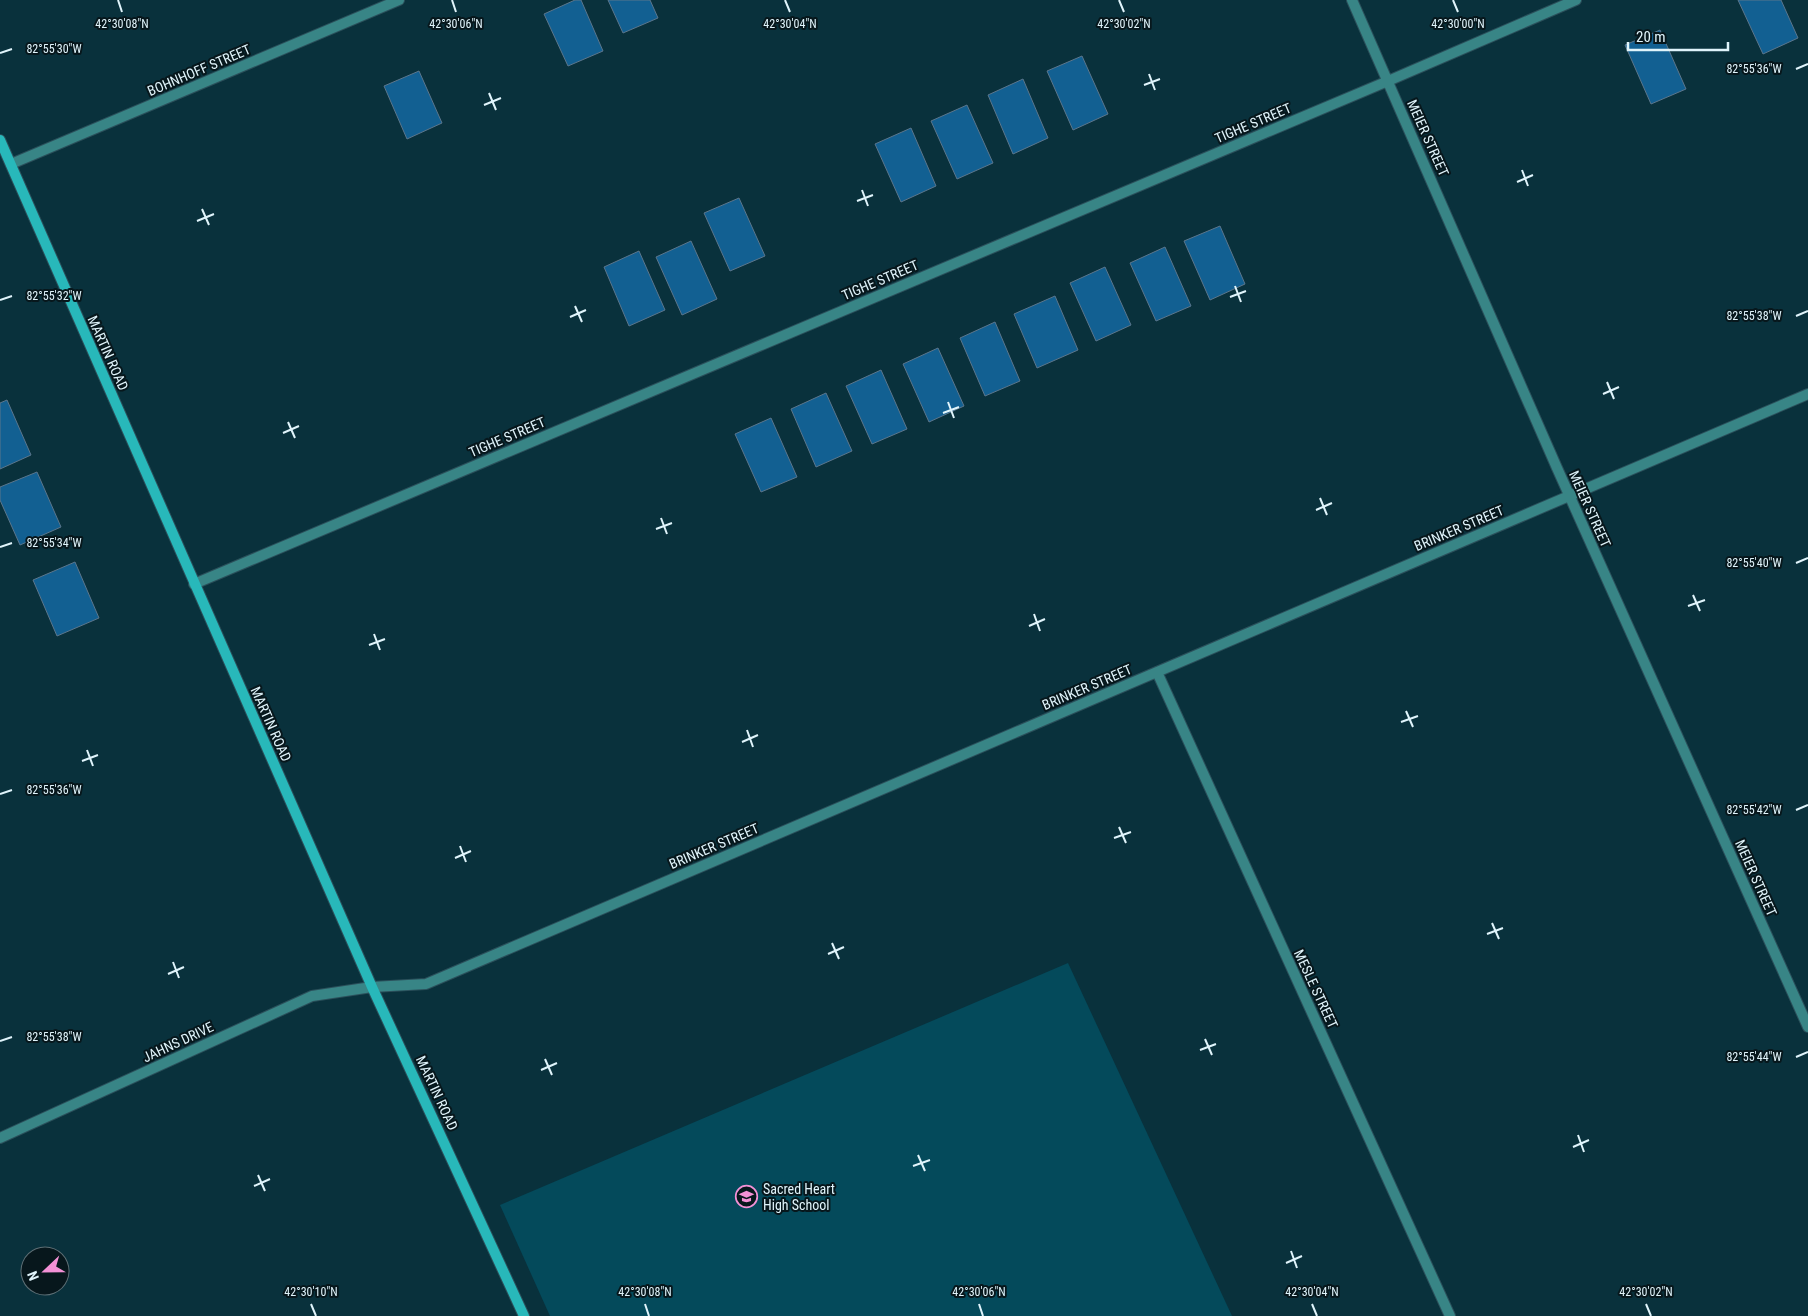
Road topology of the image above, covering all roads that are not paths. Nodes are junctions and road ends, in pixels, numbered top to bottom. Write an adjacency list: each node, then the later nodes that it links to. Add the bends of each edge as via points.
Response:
1 (399, 0): 6 (street, BOHNHOFF STREET)
2 (1352, 0): 4 (street, MEIER STREET)
3 (1576, 0): 4 (street, TIGHE STREET)
4 (1388, 81): 8 (street, MEIER STREET); 9 (street, TIGHE STREET)
5 (0, 140): 6 (street, MARTIN ROAD)
6 (11, 164): 9 (street, MARTIN ROAD)
7 (1808, 394): 8 (street, BRINKER STREET)
8 (1569, 495): 10 (street, BRINKER STREET); 12 (street, MEIER STREET)
9 (194, 584): 11 (street, MARTIN ROAD)
10 (1157, 672): 11 (street, BRINKER STREET, via 426,984); 15 (street, MESLE STREET)
11 (372, 987): 13 (street, JAHNS DRIVE, via 312,996); 14 (street, MARTIN ROAD)
12 (1808, 1026)
13 (0, 1138)
14 (524, 1316)
15 (1450, 1316)

